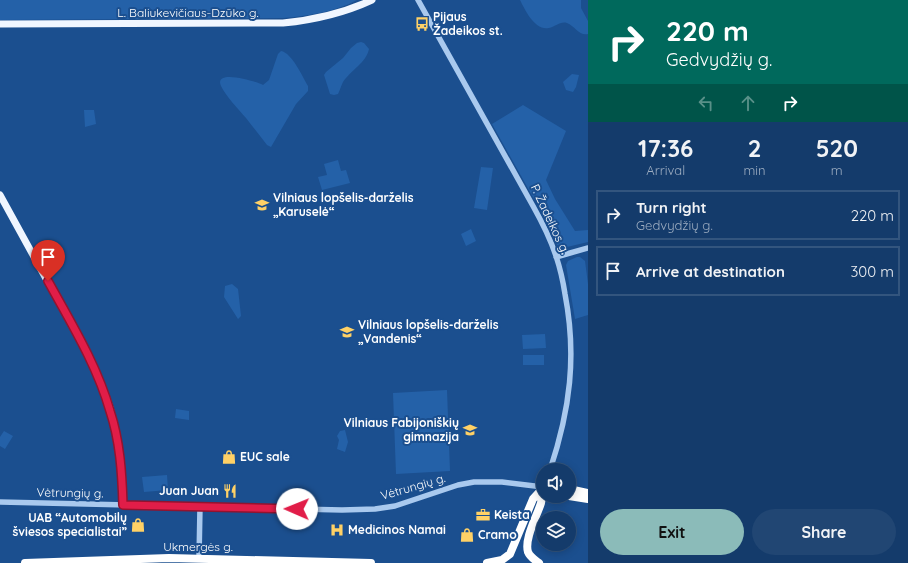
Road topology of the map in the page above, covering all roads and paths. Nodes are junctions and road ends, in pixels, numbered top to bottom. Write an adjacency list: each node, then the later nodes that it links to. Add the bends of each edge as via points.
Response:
1 (372, 0): 3 (main road, L. Baliukevičiaus-Dzūko g., via 315,19 283,23)
2 (418, 0): 6 (street, P. Žadeikos g., via 543,224)
3 (0, 24)
4 (0, 195): 16 (main road, via 83,346 105,394 118,446)
5 (588, 248): 6 (street)
6 (556, 257): 7 (street, P. Žadeikos g., via 567,305 571,365 565,419)
7 (552, 463)
8 (536, 486): 17 (street, Vėtrungių g., via 474,482 408,503 375,509)
9 (576, 490): 10 (highway)
10 (588, 493)
11 (536, 495): 22 (highway, via 510,554 502,560)
12 (576, 497): 13 (highway)
13 (588, 500)
14 (0, 502): 16 (street, Vėtrungių g.)
15 (541, 503): 23 (highway, via 528,538 530,556)
16 (123, 505): 17 (street, Vėtrungių g.)
17 (200, 506): 18 (street)
18 (199, 559): 19 (highway, Ukmergės g.); 21 (highway, Ukmergės g.)
19 (152, 561): 20 (highway, Ukmergės g.)
20 (25, 563)
21 (371, 563)
22 (487, 563)
23 (539, 563)

